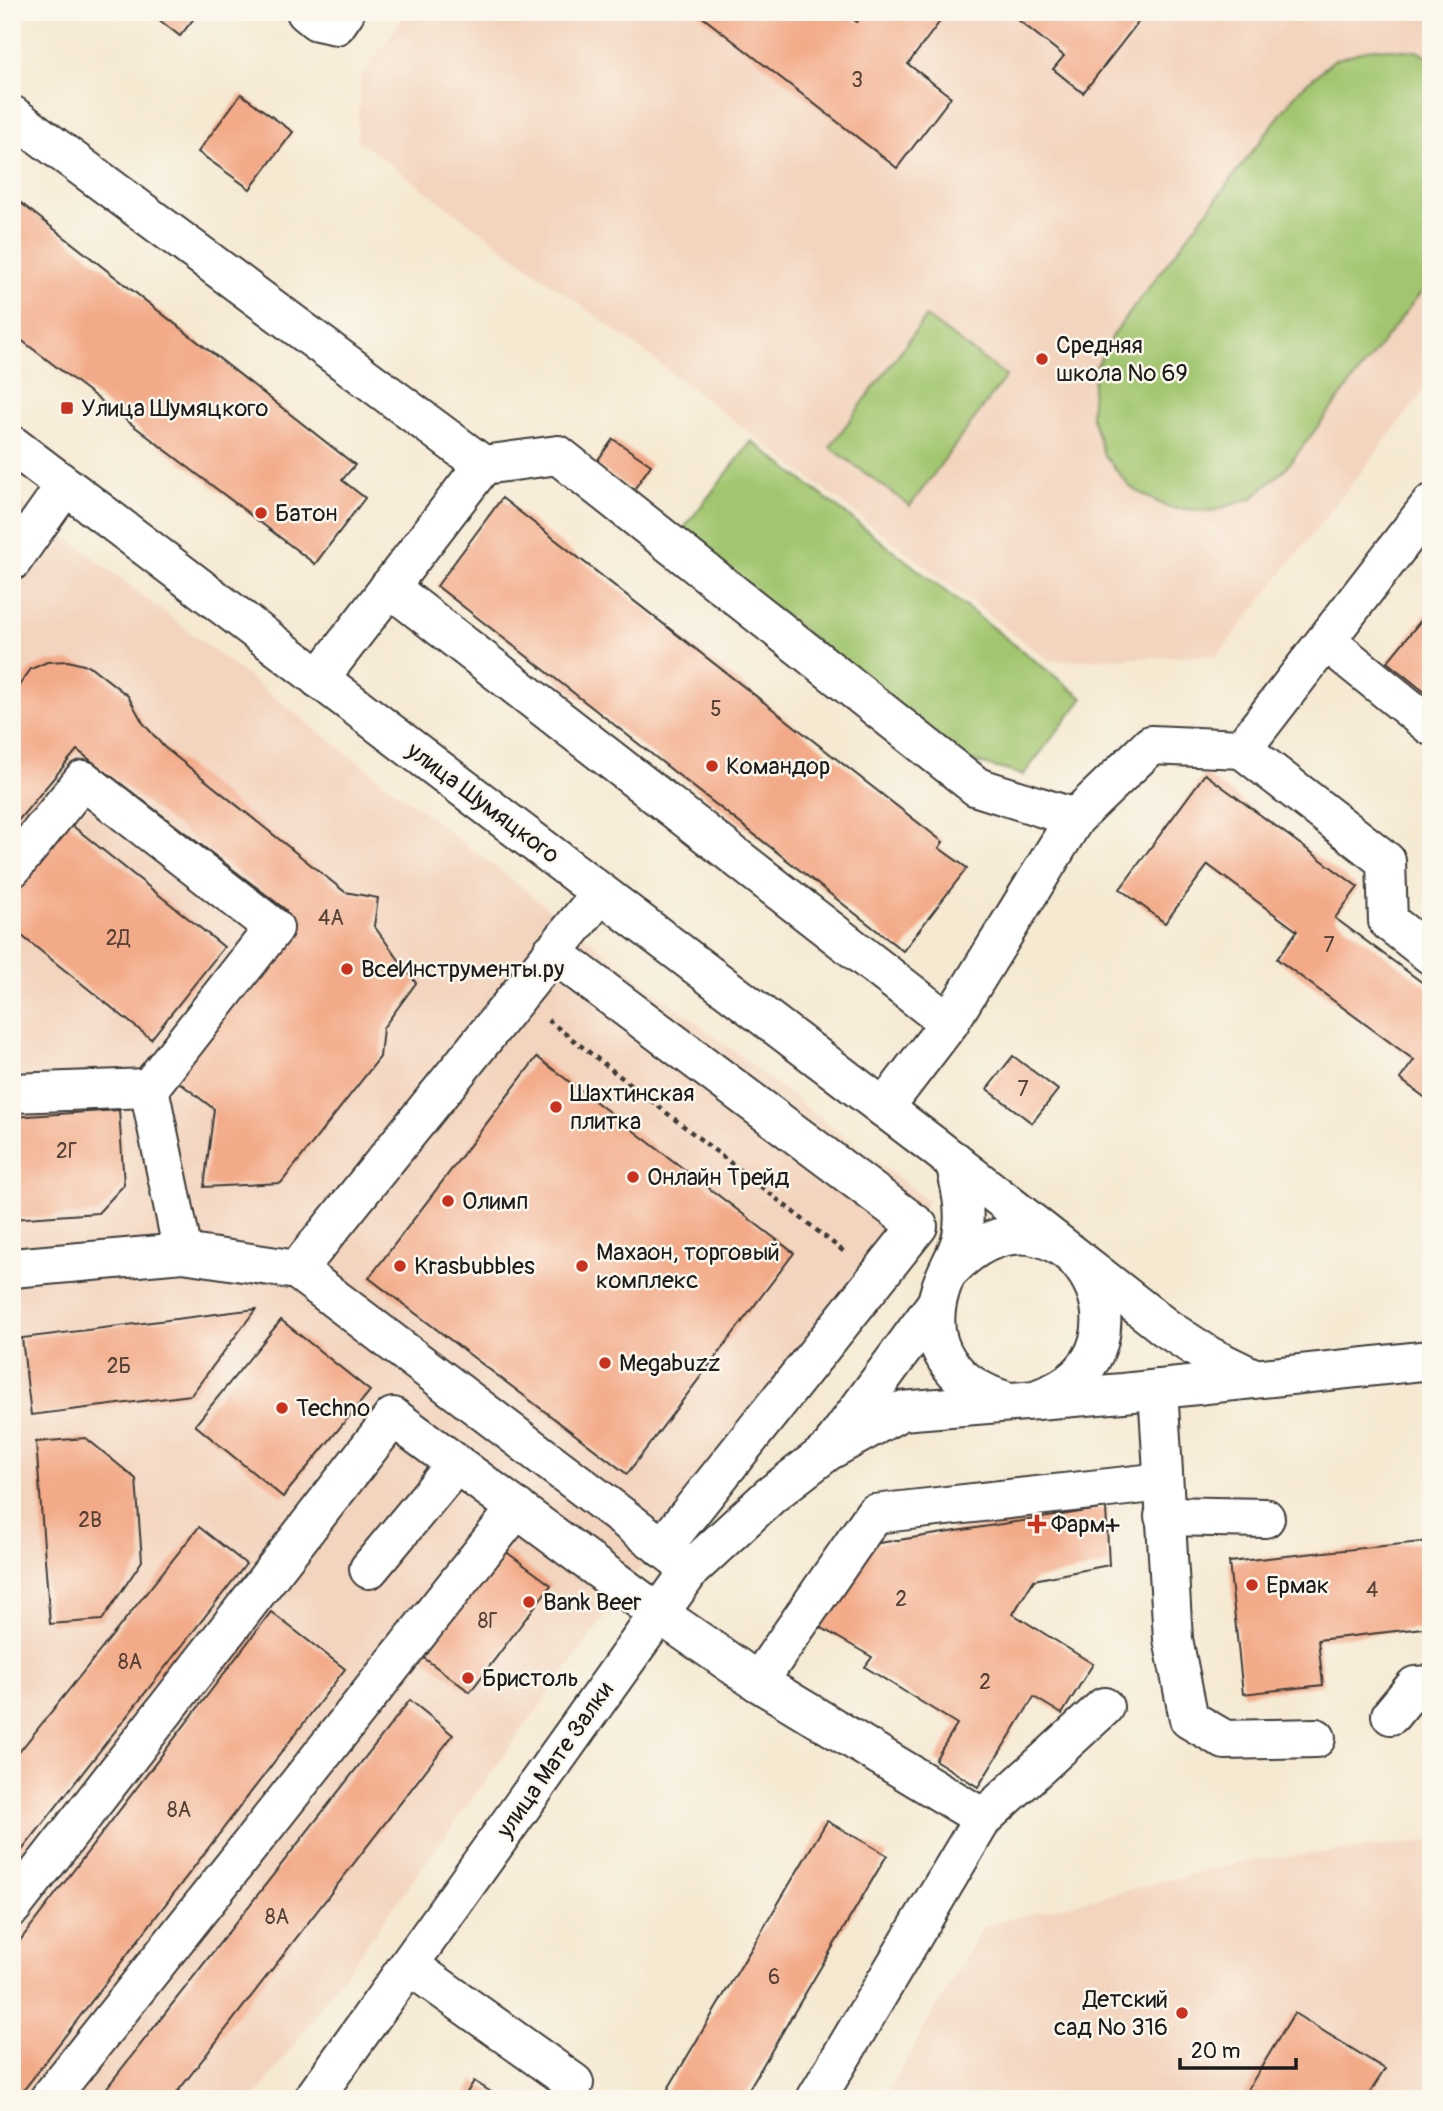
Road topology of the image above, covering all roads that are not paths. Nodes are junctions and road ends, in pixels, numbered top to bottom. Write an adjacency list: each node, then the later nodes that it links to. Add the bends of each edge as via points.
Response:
1 (306, 12): 2 (street, via 317,21 336,24)
2 (345, 12)
3 (12, 115): 5 (street)
4 (12, 445): 6 (street, улица Шумяцкого)
5 (483, 465): 9 (street); 14 (street, via 558,455 976,787)
6 (65, 486): 8 (street); 11 (street, улица Шумяцкого)
7 (1431, 504): 10 (street)
8 (12, 561)
9 (389, 587): 11 (street); 19 (street)
10 (1326, 640): 12 (street); 13 (street)
11 (319, 678): 16 (street, улица Шумяцкого)
12 (1431, 726)
13 (1242, 749): 14 (street, via 1151,745); 18 (street, via 1386,861 1388,921)
14 (1075, 818): 19 (street)
15 (12, 868): 20 (street, via 83,780 274,928)
16 (601, 893): 17 (street); 22 (street, улица Шумяцкого)
17 (552, 952): 27 (street); 38 (street, via 918,1226)
18 (1431, 955)
19 (949, 1023): 22 (street)
20 (149, 1088): 21 (street); 24 (street)
21 (12, 1093)
22 (884, 1108): 23 (street, улица Шумяцкого)
23 (954, 1161): 25 (street, улица Шумяцкого); 28 (street, via 964,1202 962,1236)
24 (183, 1253): 26 (street); 27 (street)
25 (1077, 1258): 28 (street, via 1054,1242 1008,1236 986,1241 966,1254); 30 (street, via 1166,1328); 32 (street, via 1100,1301 1101,1327 1094,1353 1080,1375 1058,1391)
26 (12, 1268)
27 (297, 1270): 38 (street)
28 (943, 1287): 32 (street, via 936,1331 944,1357 960,1378 982,1394); 33 (street)
29 (1431, 1360): 30 (street)
30 (1254, 1378): 31 (street)
31 (1158, 1389): 32 (street); 35 (street)
32 (1021, 1401): 33 (street, via 901,1411)
33 (828, 1451): 38 (street, улица Мате Залки)
34 (457, 1464): 36 (street); 39 (street); 47 (street, via 393,1417)
35 (1163, 1499): 37 (street); 41 (street, via 874,1514); 45 (street, via 1173,1639 1189,1719 1225,1740)
36 (517, 1508): 40 (street); 50 (street)
37 (1265, 1518)
38 (676, 1558): 40 (street, улица Мате Залки)
39 (369, 1569)
40 (658, 1614): 41 (street); 48 (street, улица Мате Залки)
41 (758, 1682): 46 (street)
42 (1431, 1685): 44 (street, via 1415,1686)
43 (1104, 1707): 46 (street)
44 (1391, 1715)
45 (1316, 1738)
46 (983, 1818): 52 (street)
47 (12, 1907)
48 (410, 1966): 49 (street); 51 (street, улица Мате Залки)
49 (574, 2083)
50 (49, 2099)
51 (313, 2099)
52 (816, 2099)

